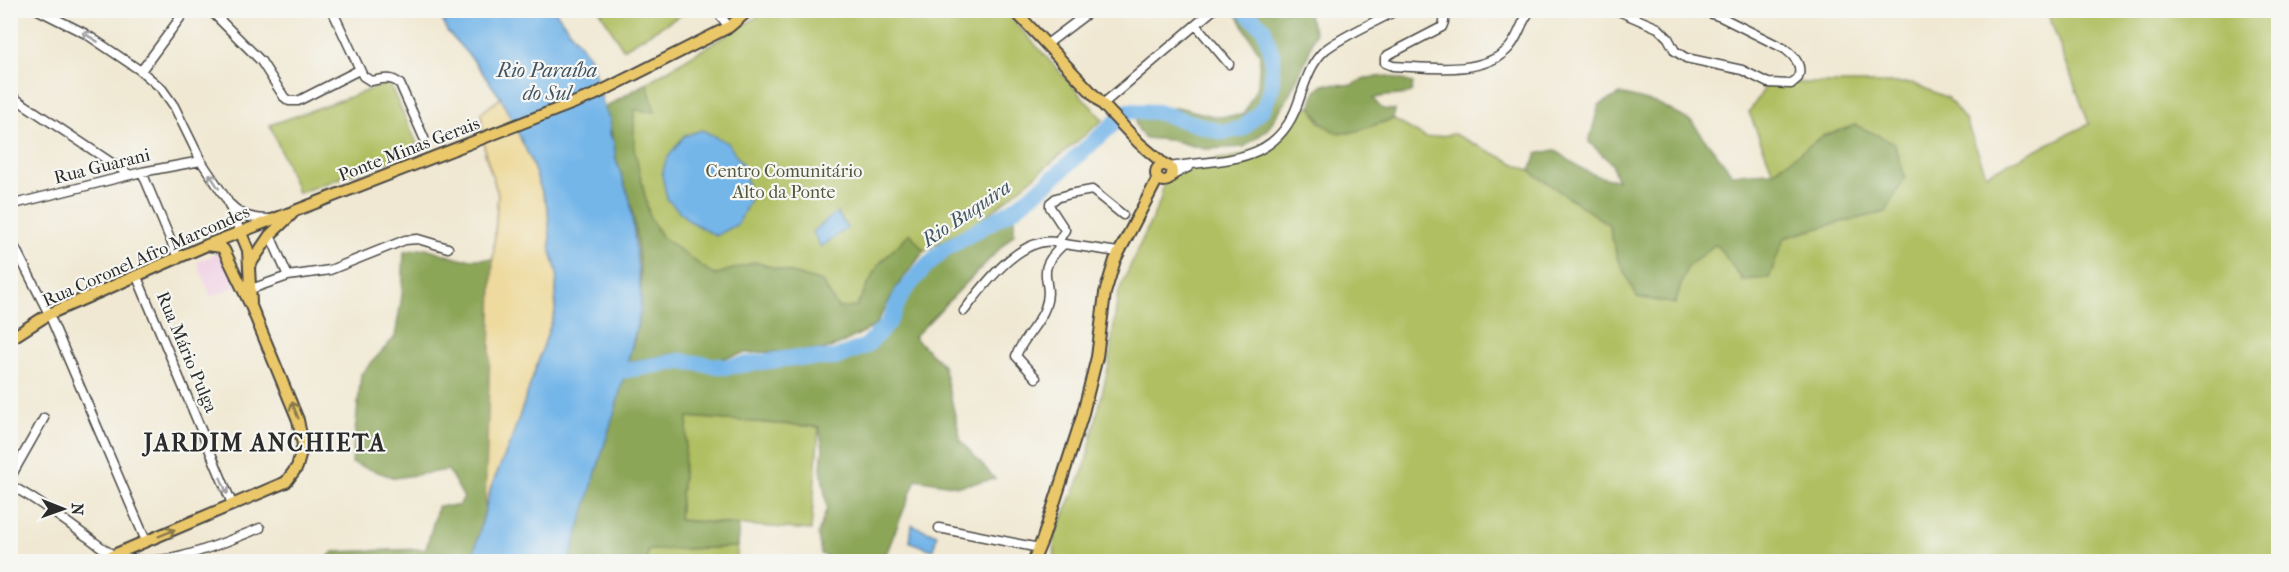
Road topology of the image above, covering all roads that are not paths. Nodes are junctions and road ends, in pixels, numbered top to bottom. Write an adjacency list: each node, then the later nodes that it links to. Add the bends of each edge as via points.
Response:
1 (38, 10): 21 (street, one-way to 1, via 86,34)
2 (186, 10): 21 (street)
3 (210, 10): 20 (street, via 261,61 284,98 294,101)
4 (332, 10): 20 (street)
5 (716, 10): 17 (street)
6 (739, 10): 17 (main road)
7 (749, 10): 17 (main road)
8 (1014, 10): 18 (main road)
9 (1092, 10): 18 (street)
10 (1213, 10): 16 (street)
11 (1397, 10): 27 (street, via 1324,51 1310,71 1291,120 1269,146 1249,155 1198,162)
12 (1438, 10): 13 (street, via 1445,20 1442,27 1388,55 1385,63 1454,67 1486,62 1511,46)
13 (1532, 10)
14 (1616, 10): 15 (street, via 1658,28 1675,51 1686,58 1742,70 1774,84 1791,84 1798,78 1799,66 1785,49)
15 (1700, 10)
16 (1196, 25): 19 (street); 23 (street)
17 (726, 27): 31 (main road, Ponte Minas Gerais, via 594,95)
18 (1047, 44): 23 (main road)
19 (1228, 64)
20 (359, 70): 24 (street, via 366,80 383,78 400,84)
21 (141, 71): 25 (street, via 174,106)
22 (10, 95): 28 (street)
23 (1107, 107): 27 (main road)
24 (424, 138)
25 (201, 161): 26 (street, Rua Guarani); 29 (street, one-way to 25)
26 (142, 172): 28 (street, Rua Guarani); 41 (street)
27 (1164, 173): 40 (main road)
28 (130, 175): 30 (street, Rua Guarani)
29 (227, 200): 33 (street, via 245,216); 34 (street)
30 (10, 205)
31 (296, 211): 33 (main road, Rua Coronel Afro Marcondes); 35 (main road)
32 (1123, 215): 37 (street, via 1092,190 1056,198 1050,207 1065,230)
33 (270, 219): 34 (main road, Rua Coronel Afro Marcondes)
34 (241, 233): 38 (main road, Rua Coronel Afro Marcondes); 42 (main road)
35 (270, 235): 42 (main road); 43 (street)
36 (10, 238): 48 (street)
37 (1061, 243): 40 (street); 47 (street, via 1044,242 1011,258); 50 (street, via 1045,266 1045,310 1016,354 1017,360)
38 (207, 245): 41 (main road, Rua Coronel Afro Marcondes); 46 (main road, via 224,250)
39 (448, 248): 43 (street, via 418,239 405,240 330,270)
40 (1118, 252): 58 (main road, via 1105,293 1097,357 1082,417)
41 (178, 258): 44 (main road, Rua Coronel Afro Marcondes)
42 (249, 266): 45 (main road)
43 (288, 276): 45 (street)
44 (138, 277): 48 (main road, Rua Coronel Afro Marcondes); 54 (street, Rua Mário Pulga, one-way to 54)
45 (251, 289): 46 (main road)
46 (251, 306): 54 (main road, one-way to 46, via 286,482 297,467 303,445 298,420)
47 (964, 311)
48 (49, 314): 49 (main road, Rua Coronel Afro Marcondes); 57 (street)
49 (10, 339)
50 (1036, 378)
51 (44, 417): 52 (street)
52 (10, 478)
53 (10, 485): 59 (street)
54 (233, 506): 57 (main road, one-way to 54)
55 (260, 528): 59 (street, via 189,556 138,560)
56 (939, 528): 58 (street)
57 (146, 541): 59 (main road)
58 (1040, 548): 61 (main road)
59 (113, 555): 60 (main road)
60 (97, 561)
61 (1034, 561)

